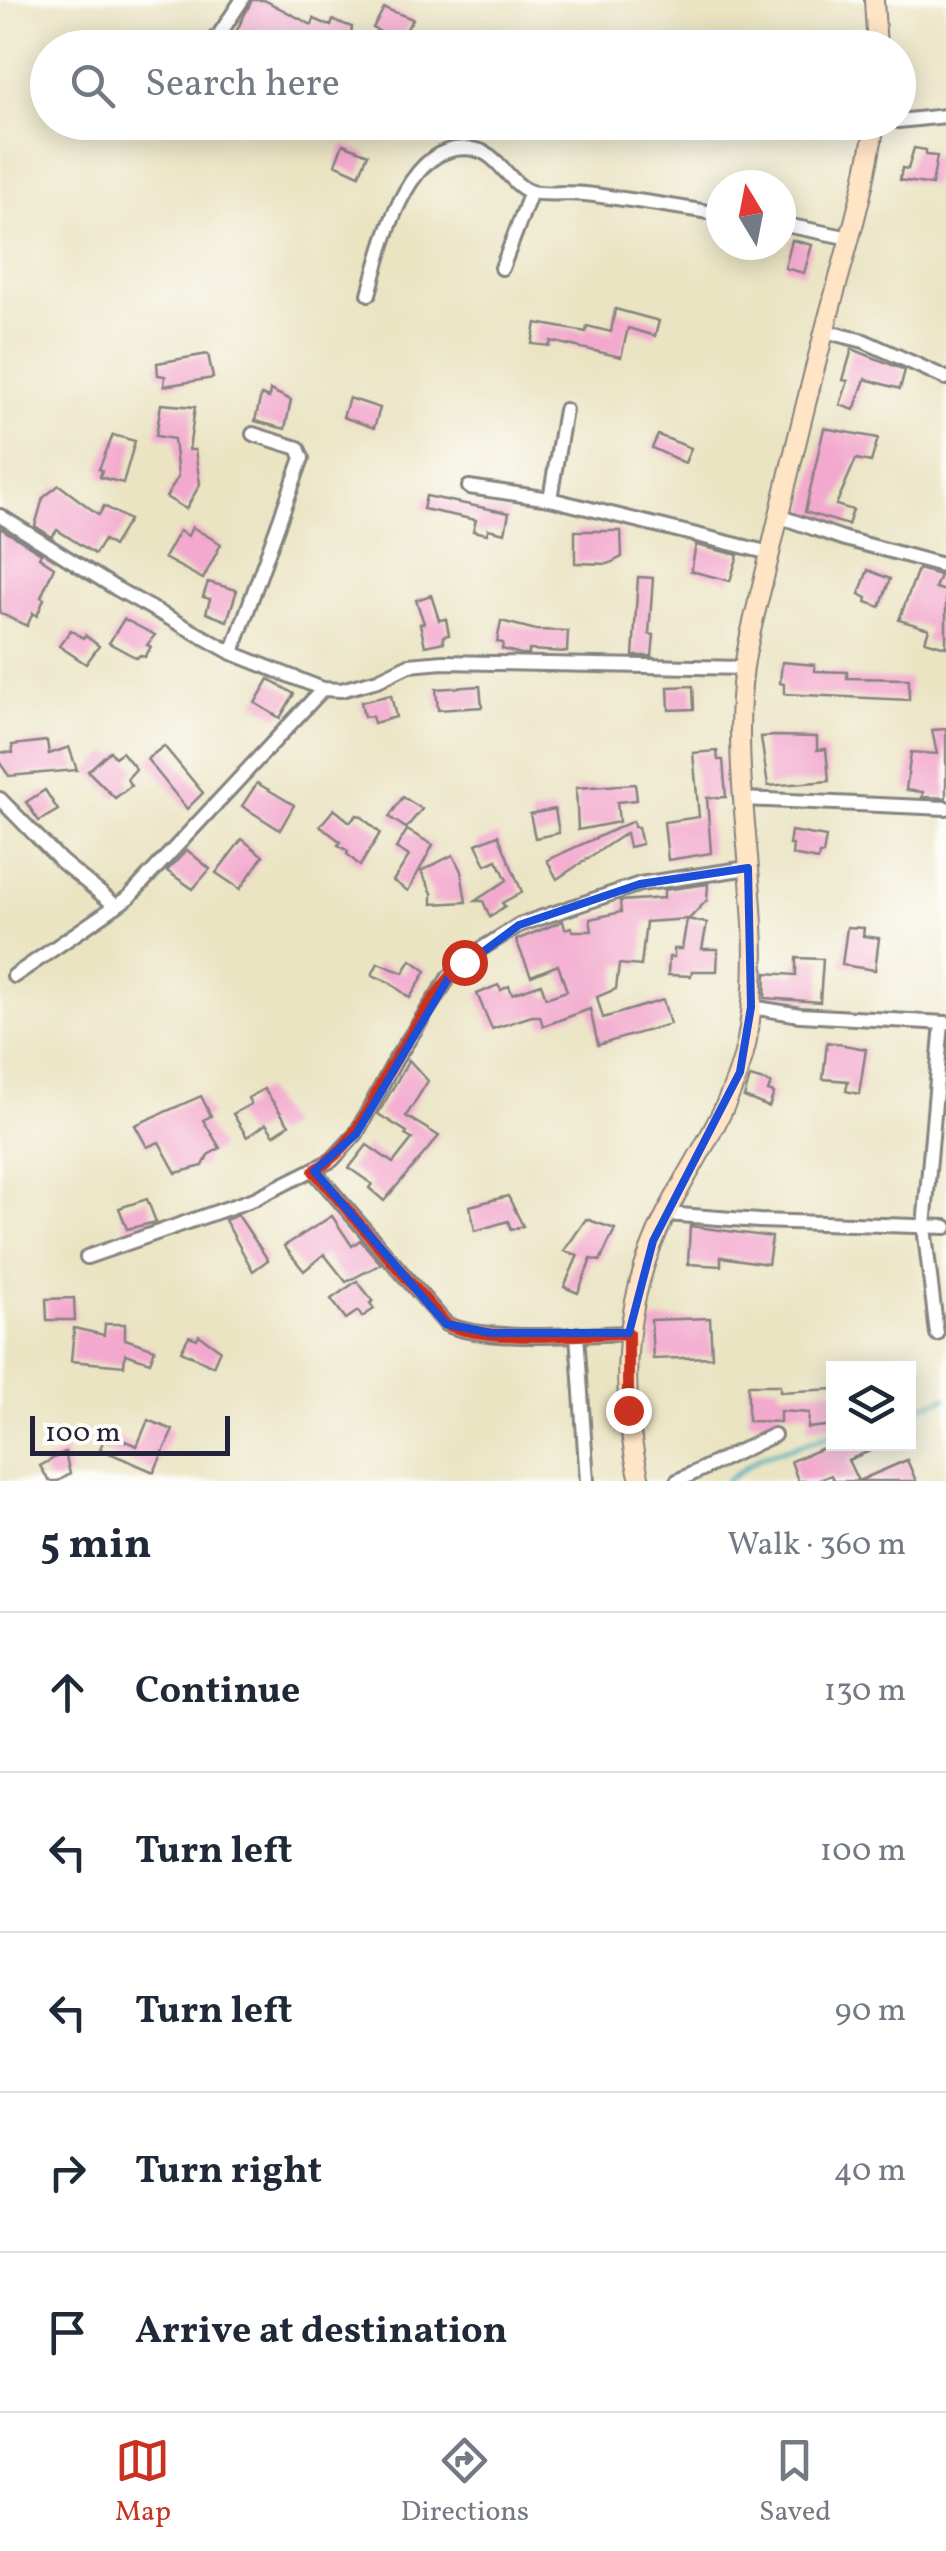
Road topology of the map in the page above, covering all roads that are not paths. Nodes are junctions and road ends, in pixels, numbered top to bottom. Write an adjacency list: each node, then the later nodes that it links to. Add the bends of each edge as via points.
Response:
1 (242, 0): 3 (street)
2 (874, 0): 4 (street)
3 (222, 30)
4 (876, 30)
5 (946, 116): 6 (street)
6 (916, 119)
7 (872, 140): 11 (street)
8 (531, 192): 9 (street); 12 (street); 13 (street, via 476,149 437,155 389,220)
9 (706, 212)
10 (796, 227): 11 (street)
11 (850, 238): 14 (street)
12 (502, 268)
13 (368, 294)
14 (824, 331): 15 (street, via 864,341); 21 (street)
15 (946, 378)
16 (564, 410): 19 (street)
17 (252, 434): 24 (street, via 298,448 302,466)
18 (469, 487): 19 (street)
19 (550, 499): 22 (street)
20 (0, 516): 24 (street)
21 (778, 516): 22 (street); 23 (street)
22 (770, 554): 25 (street)
23 (946, 566)
24 (232, 653): 26 (street)
25 (744, 668): 26 (street, via 443,662); 28 (street)
26 (323, 689): 31 (street)
27 (0, 799): 31 (street)
28 (744, 799): 29 (street); 30 (street)
29 (946, 808)
30 (748, 868): 33 (street); 35 (street, via 640,884 519,926 481,949 449,976 356,1134)
31 (116, 906): 32 (street)
32 (14, 976)
33 (752, 1007): 34 (street); 36 (street, via 730,1098)
34 (944, 1023): 37 (street)
35 (314, 1171): 39 (street, via 210,1217); 41 (street, via 446,1324 490,1333)
36 (666, 1214): 37 (street); 40 (street)
37 (924, 1226): 38 (street); 42 (street)
38 (946, 1227)
39 (88, 1257)
40 (628, 1333): 41 (street); 45 (street, via 628,1410)
41 (576, 1334): 44 (street)
42 (937, 1334)
43 (774, 1435): 46 (street)
44 (587, 1481)
45 (640, 1481)
46 (676, 1481)

